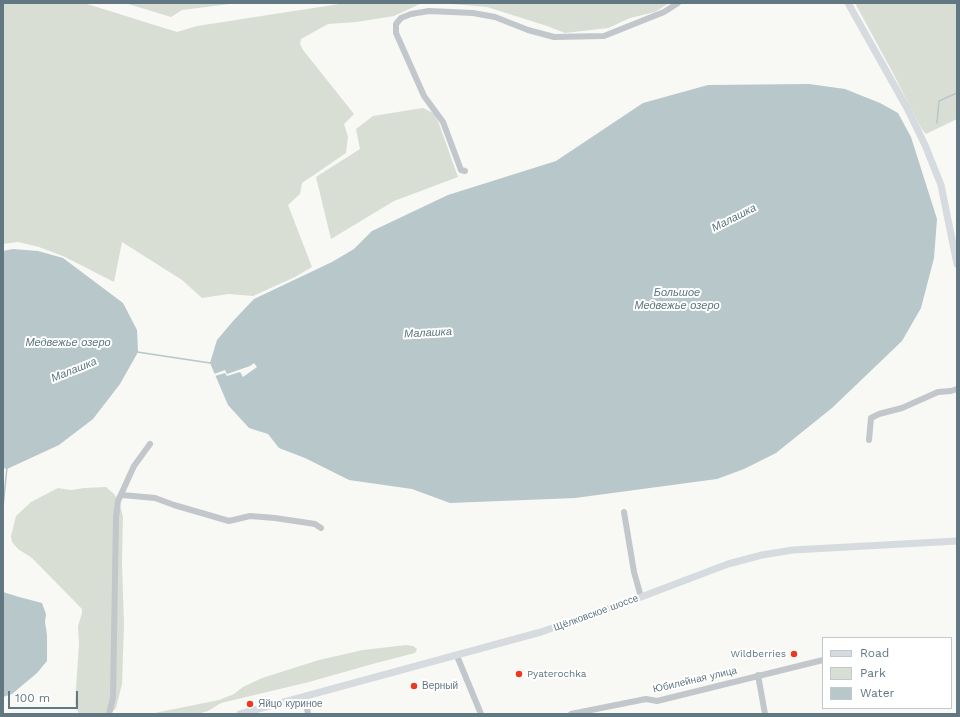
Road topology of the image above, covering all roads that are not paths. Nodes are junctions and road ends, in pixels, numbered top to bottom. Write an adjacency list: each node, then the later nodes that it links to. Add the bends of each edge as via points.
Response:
1 (678, 3): 3 (street, via 664,12 604,36 554,37 495,17 473,13 429,11 401,18 396,24 396,33 424,96 443,122 461,170)
2 (848, 3): 4 (main road, via 925,145 941,185)
3 (465, 171)
4 (957, 264)
5 (957, 389): 6 (street, via 938,392 902,408 870,418)
6 (869, 440)
7 (150, 444): 8 (street, via 134,466)
8 (122, 495): 10 (street, via 155,498 229,521 250,516 315,524); 17 (street, via 118,501 116,517 113,698)
9 (624, 512): 12 (street)
10 (321, 528)
11 (957, 541): 12 (main road, Щёлковское шоссе, via 794,550 770,554 728,564)
12 (641, 597): 13 (main road, Щёлковское шоссе, via 541,632)
13 (457, 656): 16 (main road, Щёлковское шоссе); 20 (street)
14 (822, 660): 15 (street, Юбилейная улица)
15 (758, 675): 21 (street, Юбилейная улица, via 657,701 646,699); 22 (street)
16 (305, 697): 18 (main road, Щёлковское шоссе); 19 (street)
17 (109, 714)
18 (240, 714)
19 (308, 714)
20 (481, 714)
21 (571, 714)
22 (765, 714)

